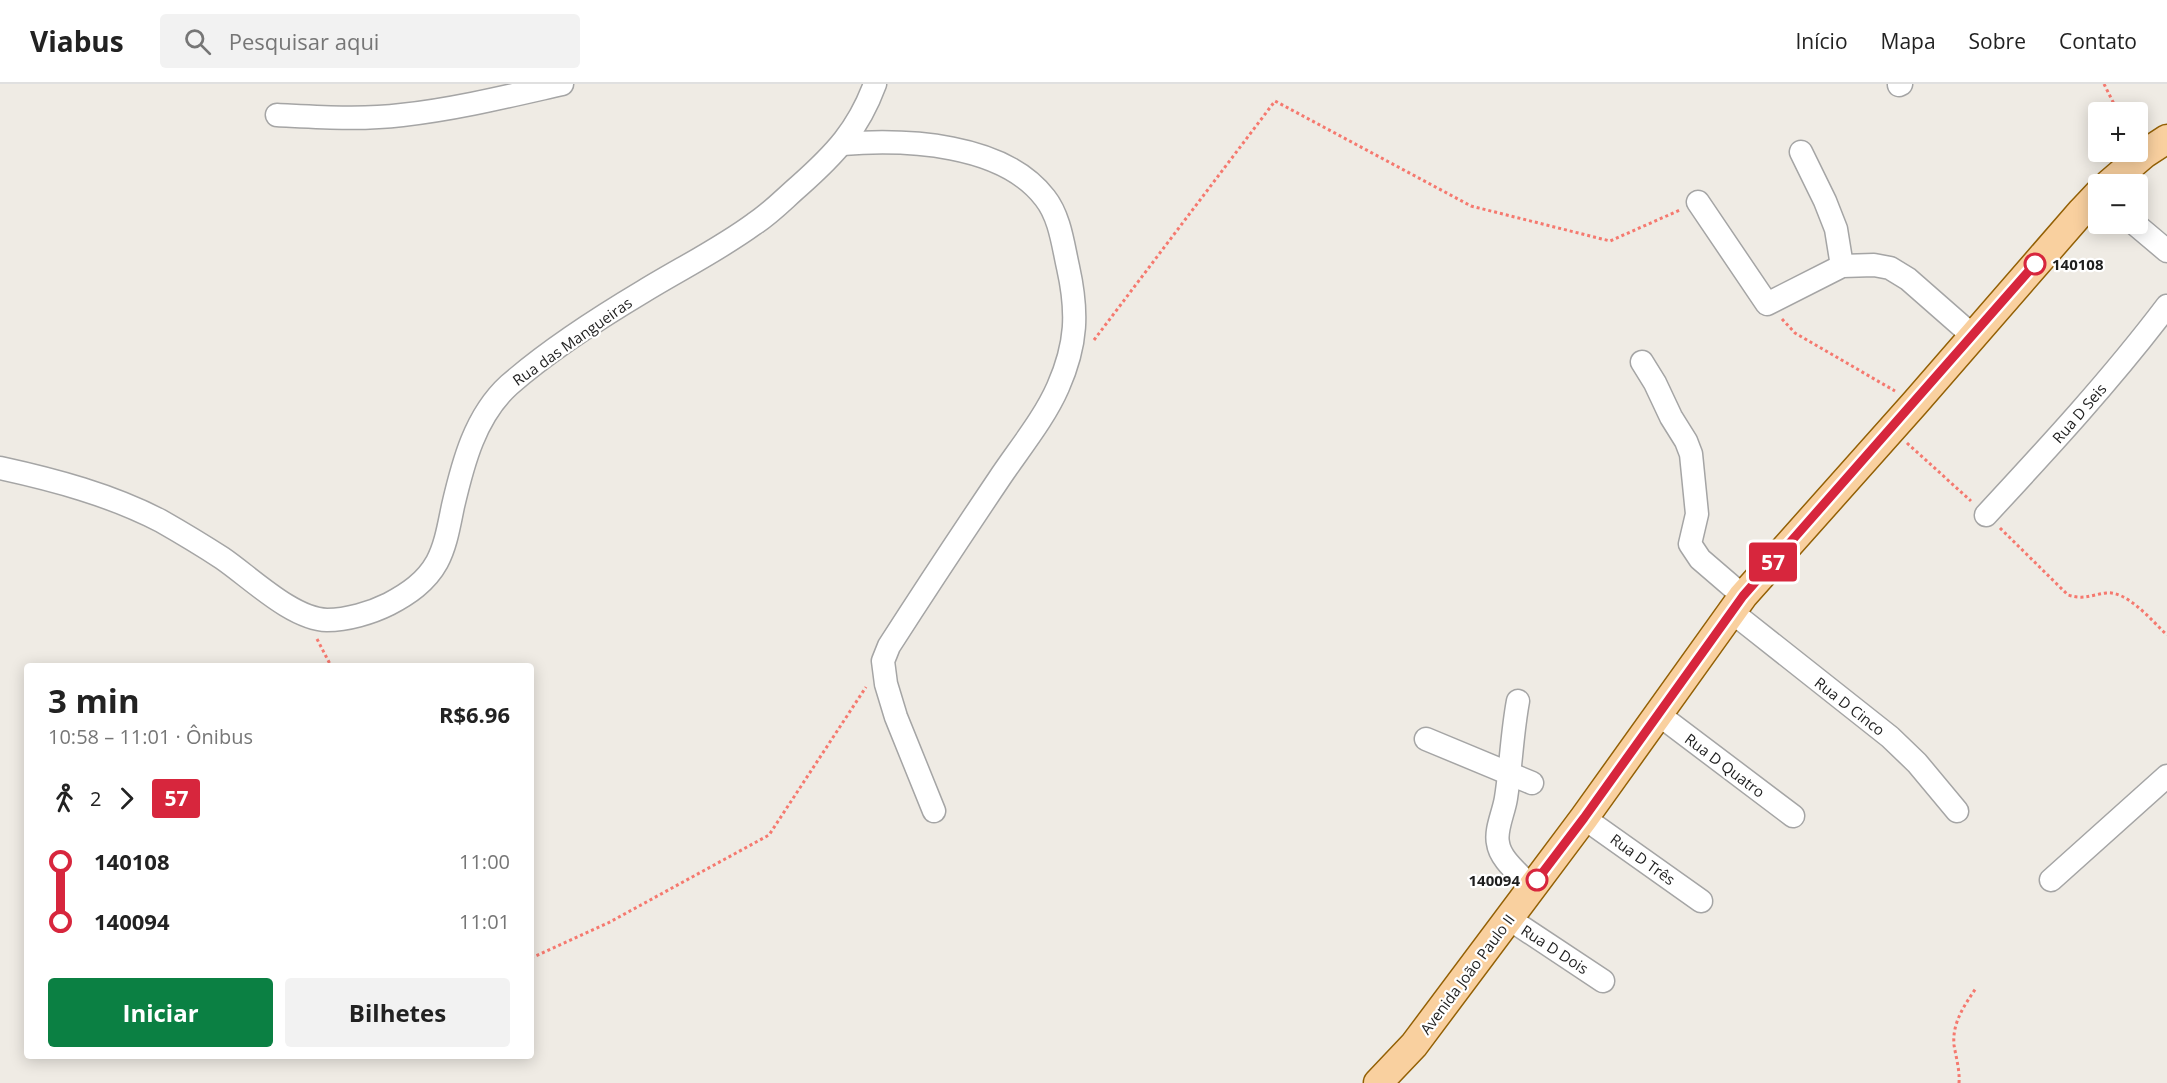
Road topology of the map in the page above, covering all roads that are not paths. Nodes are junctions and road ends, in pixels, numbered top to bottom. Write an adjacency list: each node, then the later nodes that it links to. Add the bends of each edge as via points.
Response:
1 (562, 84): 3 (street, via 402,115)
2 (875, 84): 5 (street, Rua das Mangueiras, via 851,134)
3 (277, 116)
4 (2167, 139): 7 (main road)
5 (842, 144): 16 (street, Rua das Mangueiras, via 752,226 574,336 500,394 469,447 437,563 422,582 379,609 325,620 304,614 223,559 119,501); 25 (street, via 880,141 940,146 1000,162 1028,179 1047,200 1058,226 1073,292 1074,338 1057,389 889,646 883,662 896,717)
6 (1801, 152): 12 (street, via 1832,219)
7 (2121, 174)
8 (1698, 202): 12 (street, via 1767,304)
9 (2088, 205): 14 (main road, Avenida João Paulo II)
10 (2147, 234): 11 (street)
11 (2167, 251)
12 (1842, 266): 14 (street, via 1890,268)
13 (2167, 306): 17 (street, Rua D Seis, via 2079,414)
14 (1973, 336): 18 (main road, Avenida João Paulo II)
15 (1642, 362): 18 (street, Rua D Cinco, via 1692,454 1696,514 1690,544)
16 (0, 468)
17 (1986, 515)
18 (1737, 604): 20 (main road, Avenida João Paulo II); 26 (street, Rua D Cinco, via 1890,736)
19 (1518, 701): 22 (street)
20 (1658, 714): 27 (street, Rua D Quatro); 28 (main road, Avenida João Paulo II)
21 (1426, 740): 22 (street)
22 (1509, 774): 23 (street); 30 (street, via 1498,845)
23 (1532, 783)
24 (2164, 785): 29 (street)
25 (934, 811)
26 (1957, 812)
27 (1792, 816)
28 (1584, 818): 30 (main road, Avenida João Paulo II); 31 (street, Rua D Três)
29 (2051, 880)
30 (1531, 887): 32 (main road, Avenida João Paulo II)
31 (1701, 901)
32 (1508, 918): 33 (street, Rua D Dois); 34 (main road, Avenida João Paulo II, via 1414,1045)
33 (1602, 981)
34 (1378, 1083)

